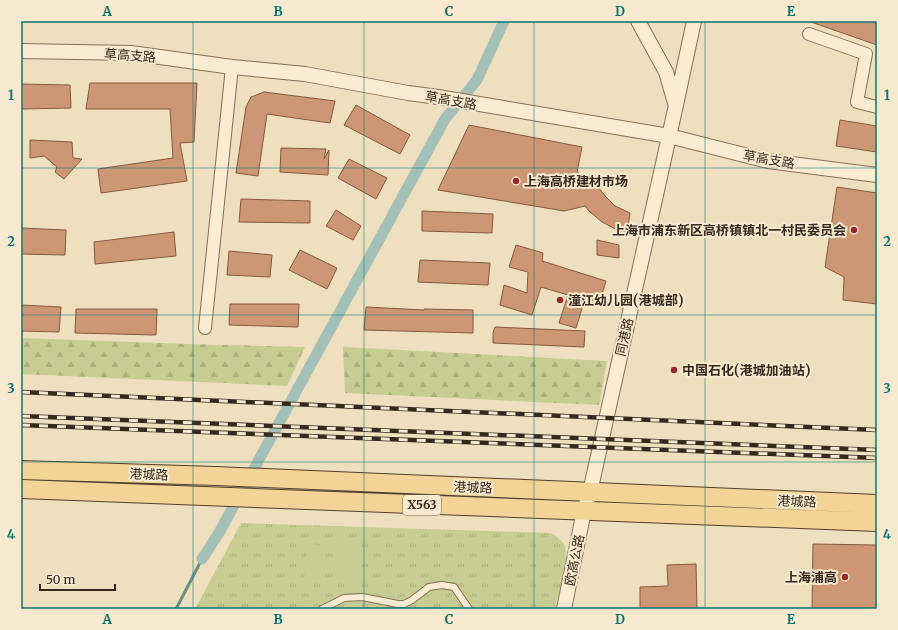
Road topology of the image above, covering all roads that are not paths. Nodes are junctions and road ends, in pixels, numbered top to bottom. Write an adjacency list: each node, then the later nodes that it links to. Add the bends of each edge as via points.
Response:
1 (638, 21): 7 (street, via 666,72)
2 (694, 21): 7 (street, 同港路)
3 (809, 34): 5 (street)
4 (21, 51): 6 (street, 草高支路, via 131,53)
5 (872, 55): 8 (street, via 856,102)
6 (232, 67): 9 (street, 草高支路, via 305,74); 11 (street)
7 (676, 105): 9 (street, 同港路)
8 (877, 107)
9 (669, 136): 10 (street, 草高支路, via 768,161); 14 (street, 同港路)
10 (877, 175)
11 (205, 328)
12 (21, 470): 14 (main road, 港城路 / X563)
13 (21, 489): 16 (main road, 港城路 / X563)
14 (590, 492): 15 (main road, 港城路 / X563); 16 (street, 同港路)
15 (877, 504)
16 (584, 511): 17 (main road, 港城路 / X563); 20 (street, 欧高公路)
17 (877, 522)
18 (322, 609): 19 (lane, via 344,598 362,597 404,604 429,588 442,585 454,587)
19 (469, 609)
20 (564, 609)

